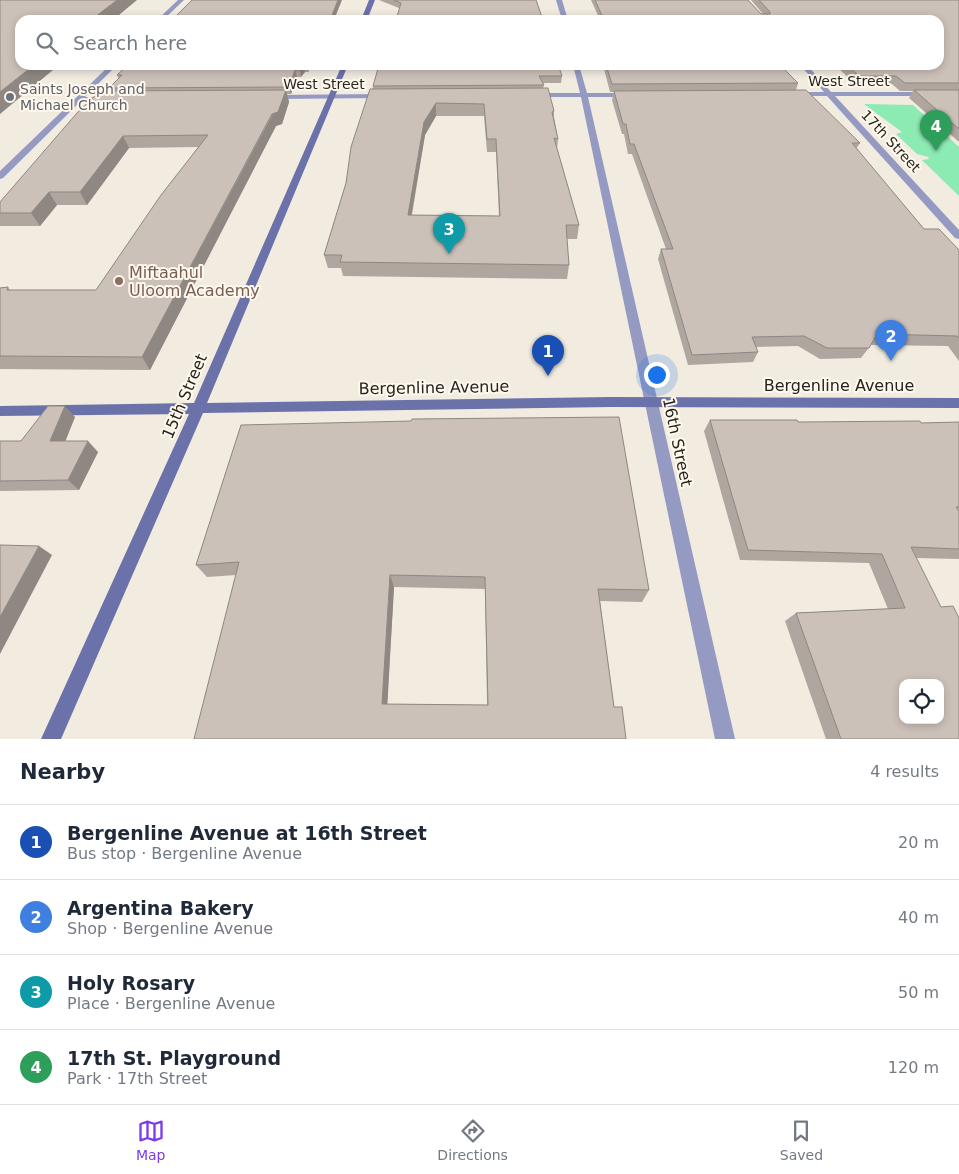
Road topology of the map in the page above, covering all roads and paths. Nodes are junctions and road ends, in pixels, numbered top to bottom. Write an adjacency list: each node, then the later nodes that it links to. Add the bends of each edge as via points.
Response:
1 (181, 0): 4 (street)
2 (372, 0): 5 (street)
3 (559, 0): 6 (street)
4 (165, 15)
5 (366, 15)
6 (564, 15)
7 (109, 70): 20 (street)
8 (344, 70): 19 (street, 15th Street)
9 (577, 70): 15 (street, 16th Street)
10 (807, 70): 12 (street, 17th Street)
11 (784, 94): 12 (street, West Street)
12 (829, 94): 13 (street, West Street); 23 (street, 17th Street)
13 (959, 94)
14 (524, 95): 15 (street)
15 (584, 95): 16 (street); 24 (street, 16th Street)
16 (634, 95)
17 (395, 96): 19 (street, West Street)
18 (265, 97): 19 (street, West Street)
19 (332, 97): 26 (street, 15th Street)
20 (79, 99): 21 (street); 22 (street)
21 (115, 99)
22 (1, 174)
23 (959, 236)
24 (651, 403): 25 (street, Bergenline Avenue); 26 (street, Bergenline Avenue); 29 (street, 16th Street)
25 (959, 403)
26 (198, 408): 27 (street, Bergenline Avenue); 28 (street, 15th Street)
27 (0, 411)
28 (51, 739)
29 (725, 739)

